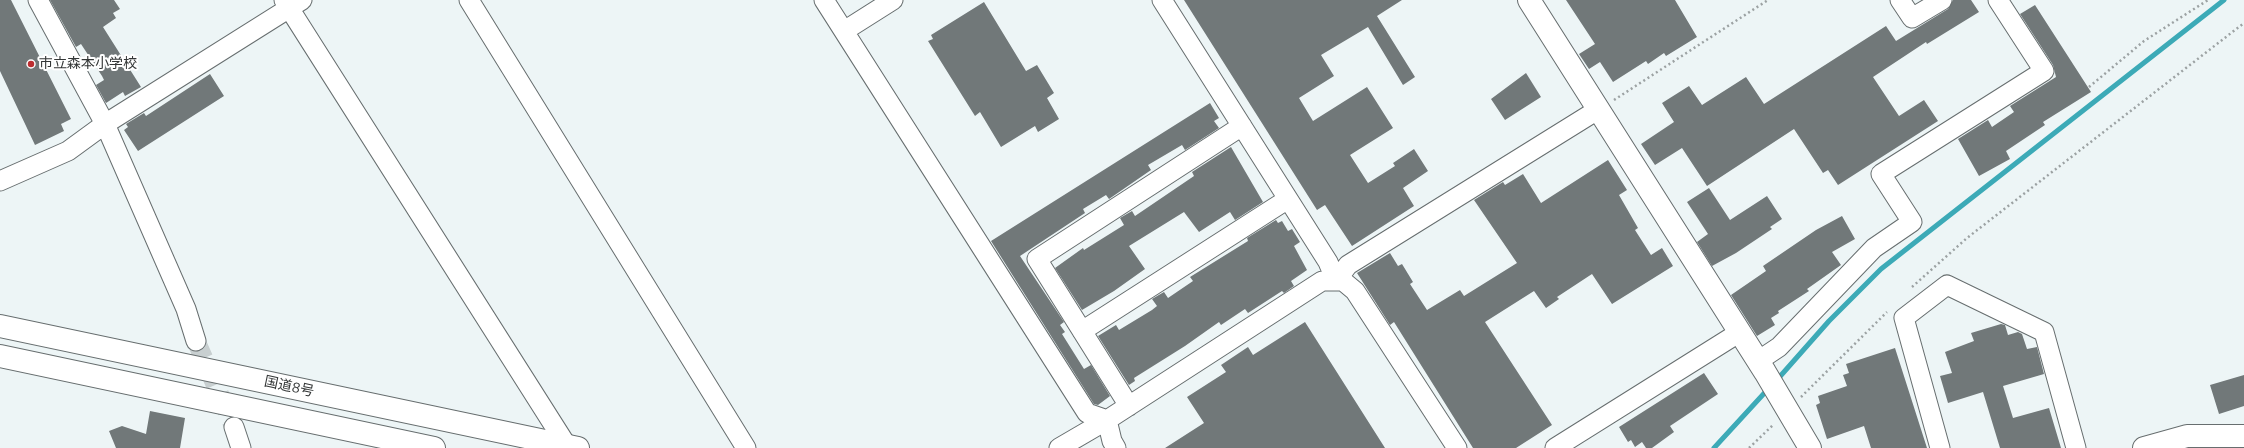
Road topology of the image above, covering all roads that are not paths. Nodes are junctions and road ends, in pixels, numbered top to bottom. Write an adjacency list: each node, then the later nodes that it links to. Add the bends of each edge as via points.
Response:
1 (38, 0): 13 (street)
2 (469, 0): 33 (street)
3 (824, 0): 11 (street)
4 (893, 0): 11 (street)
5 (1162, 0): 14 (street)
6 (1529, 0): 12 (main road)
7 (1900, 0): 8 (street, via 1912,18)
8 (1942, 0)
9 (1998, 0): 24 (street, via 2044,71 1881,174 1912,222 1874,248 1779,347)
10 (292, 3): 13 (street); 30 (street)
11 (844, 31): 27 (street, via 1087,413)
12 (1599, 109): 17 (street, via 1348,264); 20 (main road)
13 (105, 124): 15 (street, via 68,151); 21 (street, via 186,308)
14 (1242, 126): 16 (street); 19 (street, via 1037,259)
15 (0, 181)
16 (1288, 199): 17 (street, via 1328,262); 19 (street)
17 (1336, 281): 26 (street, via 1322,281); 36 (street, via 1343,282 1355,291)
18 (0, 326): 30 (main road, 国道8号)
19 (1082, 331): 26 (street)
20 (1740, 332): 24 (main road); 37 (street)
21 (196, 341)
22 (0, 356): 25 (main road)
23 (0, 367): 25 (street)
24 (1766, 374): 38 (main road)
25 (129, 384): 32 (main road)
26 (1129, 406): 27 (street)
27 (1107, 420): 34 (street); 35 (street)
28 (234, 427): 31 (street)
29 (2244, 436): 41 (main road, via 2187,436)
30 (572, 447)
31 (241, 448)
32 (434, 448)
33 (746, 448)
34 (1059, 448)
35 (1116, 448)
36 (1457, 448)
37 (1555, 448)
38 (1810, 448)
39 (1940, 448): 40 (street, via 1904,318 1947,285 2044,332)
40 (2076, 448)
41 (2144, 448)

